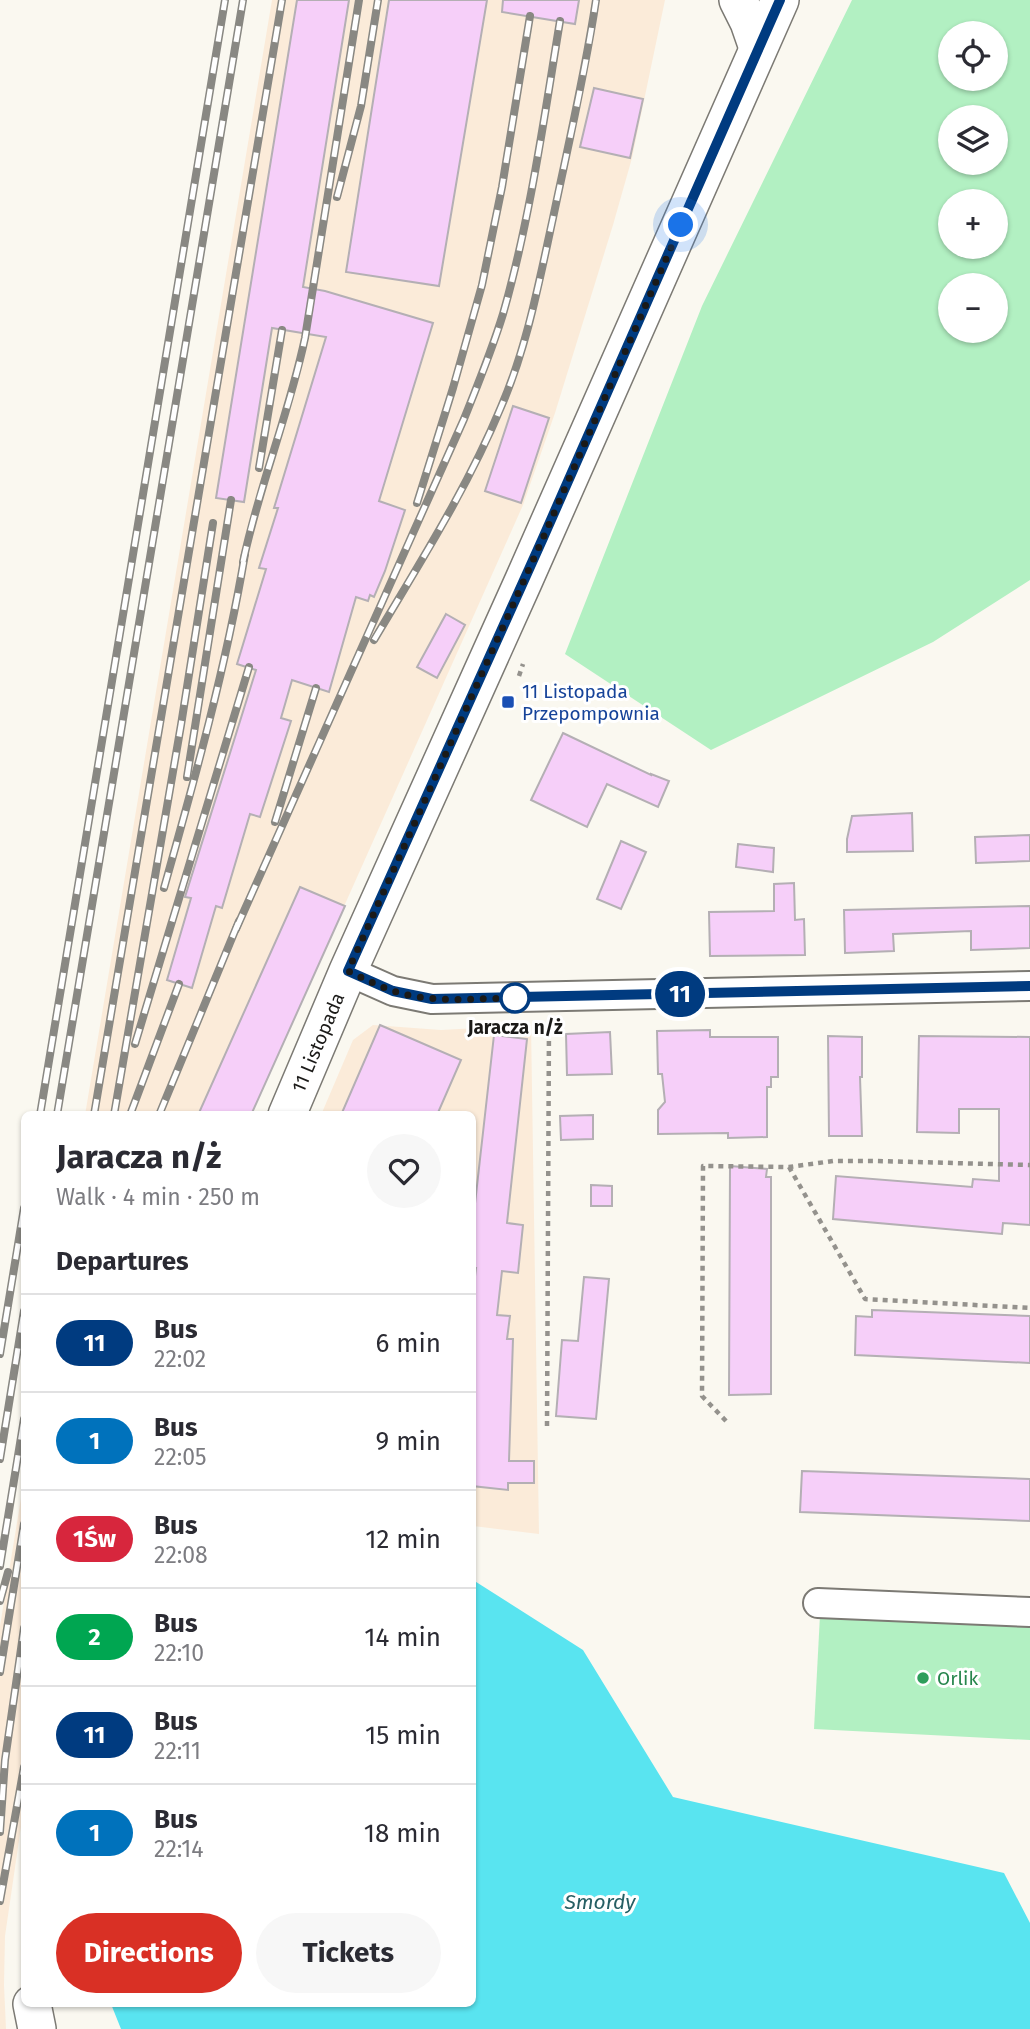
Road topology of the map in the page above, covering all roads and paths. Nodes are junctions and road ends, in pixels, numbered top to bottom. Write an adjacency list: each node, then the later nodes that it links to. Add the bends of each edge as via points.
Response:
1 (738, 0): 3 (main road)
2 (780, 0): 3 (main road, 11 Listopada)
3 (758, 48): 4 (main road, 11 Listopada)
4 (348, 971): 5 (street, via 393,991 432,999); 7 (main road, 11 Listopada)
5 (1030, 986)
6 (550, 1014): 12 (path)
7 (289, 1111)
8 (1030, 1165): 9 (path, via 844,1161)
9 (789, 1167): 10 (path, via 865,1299); 11 (path, via 703,1166 702,1396)
10 (1030, 1308)
11 (726, 1421)
12 (547, 1426)
13 (818, 1603): 14 (street)
14 (1030, 1612)
15 (33, 2007): 16 (main road)
16 (37, 2029)

